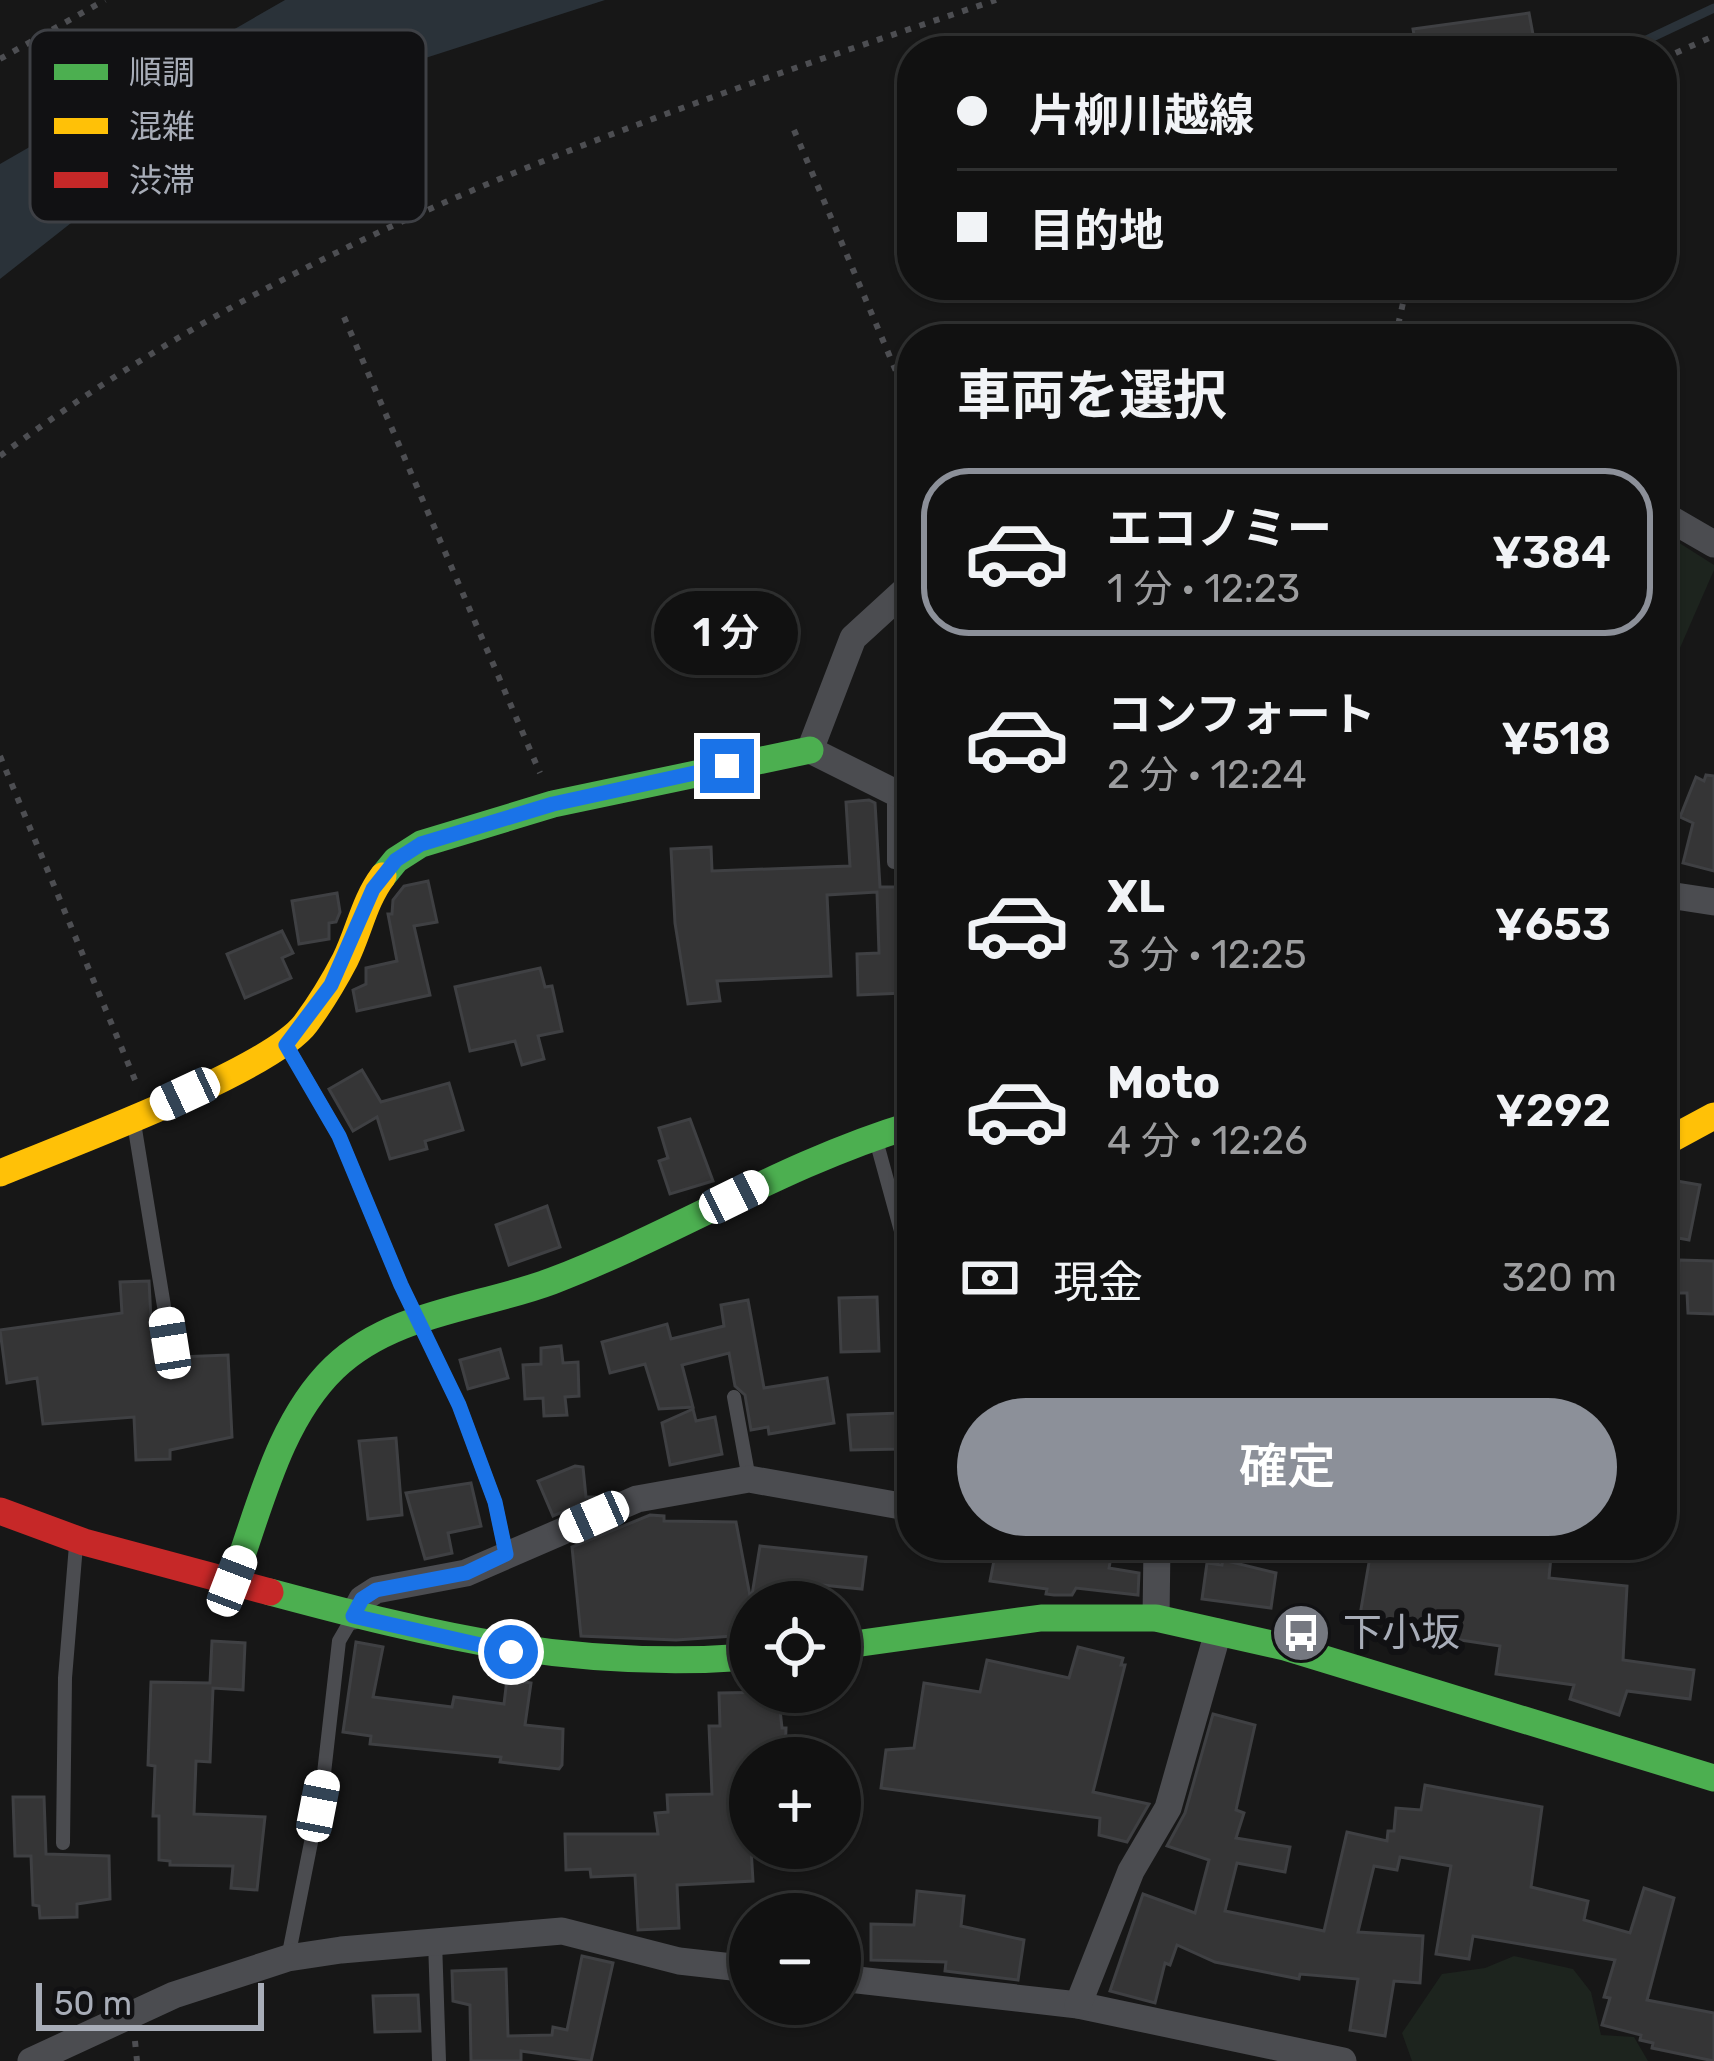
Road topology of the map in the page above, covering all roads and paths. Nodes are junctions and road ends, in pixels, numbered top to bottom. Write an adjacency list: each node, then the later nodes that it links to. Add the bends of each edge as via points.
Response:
1 (105, 0): 3 (path)
2 (996, 0): 9 (path, via 636,122)
3 (52, 30)
4 (1714, 35): 6 (path)
5 (30, 42): 7 (path)
6 (1677, 52)
7 (0, 59)
8 (794, 130): 12 (path)
9 (426, 209)
10 (394, 222): 13 (path, via 199,322)
11 (344, 317): 20 (path)
12 (897, 374)
13 (0, 456)
14 (1677, 523): 15 (street)
15 (1714, 544)
16 (897, 598): 17 (street, via 853,638)
17 (810, 750): 19 (street); 20 (street)
18 (0, 756): 26 (path)
19 (897, 788)
20 (553, 804): 25 (street, via 421,844 396,860 373,889 331,985)
21 (897, 843): 22 (lane)
22 (894, 862)
23 (1677, 896): 24 (street)
24 (1714, 902)
25 (286, 1045): 26 (street); 33 (lane, via 339,1136)
26 (140, 1115): 31 (street); 34 (lane)
27 (1714, 1116): 30 (street)
28 (897, 1129): 29 (street)
29 (874, 1135): 32 (lane); 33 (street, via 550,1282)
30 (1677, 1136)
31 (0, 1173)
32 (897, 1217)
33 (419, 1321): 40 (lane, via 459,1405); 42 (street, via 374,1339 315,1388)
34 (170, 1343)
35 (734, 1397): 36 (lane)
36 (749, 1479): 37 (street); 40 (street, via 637,1499)
37 (897, 1504)
38 (0, 1511): 39 (street)
39 (76, 1540): 42 (street); 49 (lane)
40 (506, 1554): 43 (street, via 466,1573 376,1590)
41 (1152, 1560): 44 (street)
42 (232, 1581): 43 (street)
43 (353, 1616): 47 (street, via 546,1659); 51 (lane, via 339,1641 323,1782)
44 (1156, 1618): 45 (street); 46 (street, via 1041,1618)
45 (1218, 1632): 48 (street); 54 (street, via 1168,1808 1131,1871)
46 (861, 1643)
47 (729, 1659)
48 (1714, 1778)
49 (62, 1843)
50 (435, 1940): 51 (street); 52 (street, via 562,1931); 56 (lane)
51 (288, 1958): 55 (street, via 174,1995)
52 (729, 1967)
53 (861, 1980): 54 (street)
54 (1078, 2005): 57 (street)
55 (31, 2061)
56 (439, 2061)
57 (1342, 2061)

